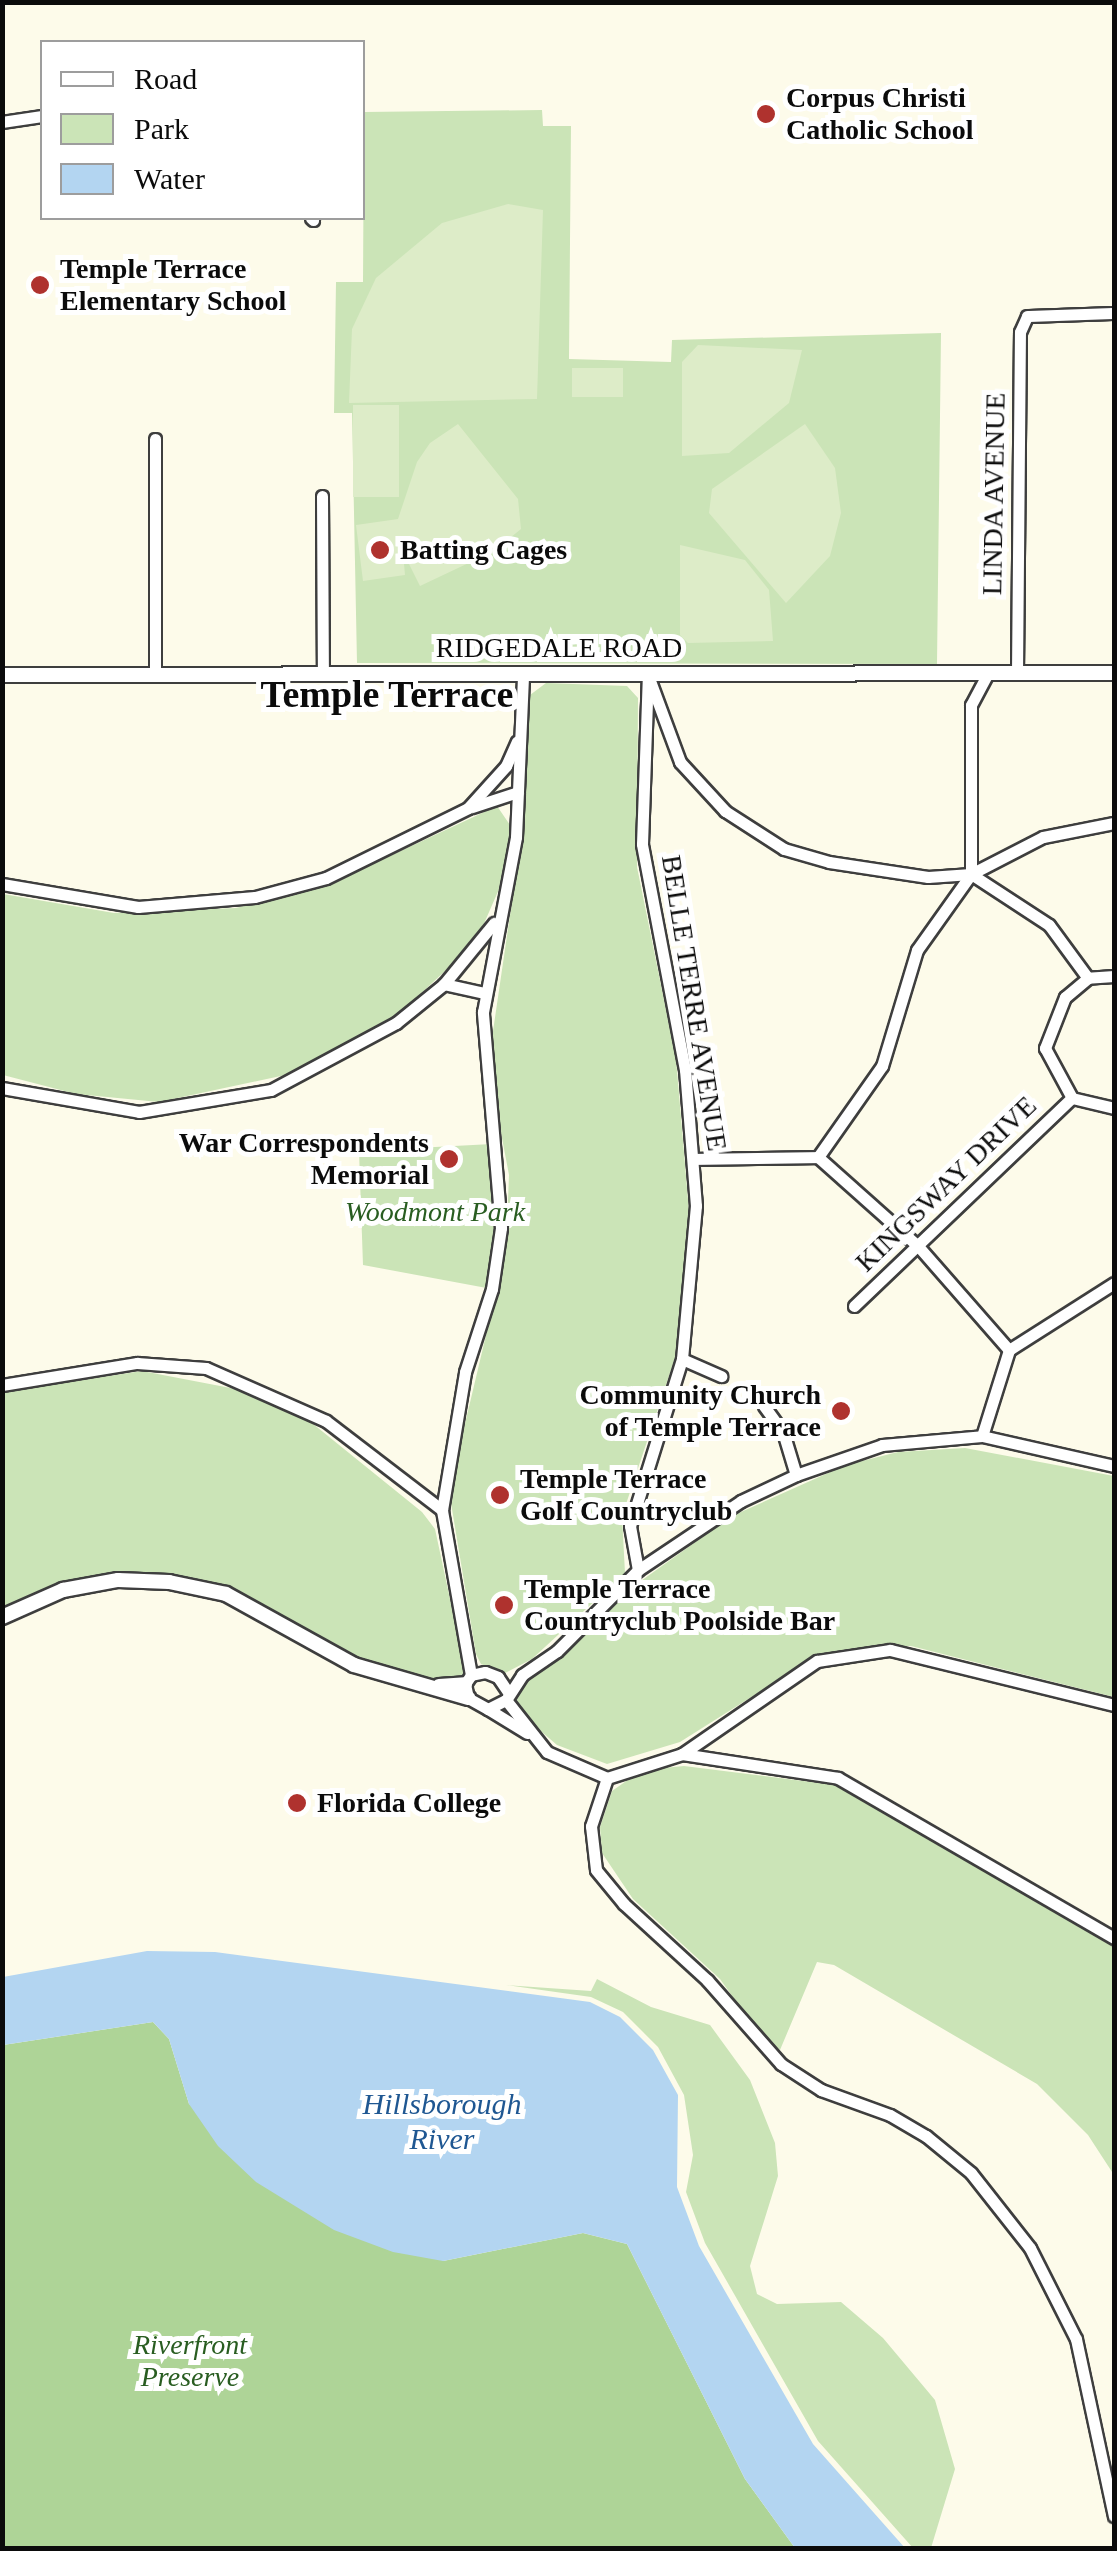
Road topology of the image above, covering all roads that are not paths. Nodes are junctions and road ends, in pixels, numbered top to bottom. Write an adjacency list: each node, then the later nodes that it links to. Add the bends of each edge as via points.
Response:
1 (40, 116): 2 (street)
2 (2, 122)
3 (1114, 313): 8 (street, LINDA AVENUE, via 1026,316 1020,332)
4 (155, 439): 7 (street)
5 (322, 496): 6 (street)
6 (324, 670): 7 (street, RIDGEDALE ROAD); 13 (street, RIDGEDALE ROAD)
7 (155, 672): 12 (street, RIDGEDALE ROAD)
8 (1017, 673): 9 (street, RIDGEDALE ROAD); 11 (street, RIDGEDALE ROAD)
9 (1114, 673)
10 (648, 674): 11 (street, RIDGEDALE ROAD); 13 (street, RIDGEDALE ROAD); 18 (street, via 680,762 725,811 784,849 928,877); 29 (street, BELLE TERRE AVENUE, via 642,844)
11 (986, 674): 18 (street, via 971,705)
12 (2, 675)
13 (523, 675): 14 (street)
14 (520, 734): 15 (street); 16 (street, via 506,766)
15 (518, 792): 16 (street); 20 (street, via 516,837)
16 (468, 808): 19 (street, via 326,878 255,897 138,906)
17 (1114, 824): 18 (street, via 1042,837)
18 (971, 874): 22 (street, via 1049,925); 28 (street, via 917,950 882,1066)
19 (2, 884)
20 (498, 919): 23 (street); 24 (street)
21 (1114, 976): 22 (street)
22 (1088, 978): 26 (street, via 1053,1014 1046,1048)
23 (444, 984): 24 (street); 25 (street, via 396,1024 271,1090 139,1112)
24 (484, 993): 41 (street, via 501,1228 492,1289 464,1372)
25 (2, 1088)
26 (1072, 1098): 27 (street); 30 (street, KINGSWAY DRIVE)
27 (1114, 1108)
28 (818, 1157): 29 (street); 30 (street)
29 (696, 1159): 34 (street, BELLE TERRE AVENUE)
30 (918, 1246): 32 (street, KINGSWAY DRIVE); 33 (street)
31 (1114, 1283): 33 (street)
32 (854, 1306)
33 (1009, 1350): 38 (street)
34 (682, 1359): 35 (street); 42 (street, BELLE TERRE AVENUE, via 630,1526)
35 (721, 1376)
36 (2, 1384): 41 (street, via 138,1363 206,1368 326,1421)
37 (764, 1406): 40 (street, via 783,1432)
38 (982, 1436): 39 (street); 40 (street, via 882,1445)
39 (1114, 1466)
40 (796, 1475): 42 (street, via 741,1500)
41 (442, 1510): 44 (street)
42 (638, 1570): 46 (street, via 557,1652)
43 (2, 1616): 48 (street, via 63,1590 118,1580 169,1582 226,1594 354,1665 433,1686)
44 (468, 1644): 45 (street); 48 (street)
45 (485, 1672): 47 (street); 48 (street)
46 (522, 1676): 47 (street); 49 (street)
47 (498, 1677): 49 (street)
48 (468, 1686): 51 (street)
49 (507, 1696): 51 (street); 52 (street)
50 (1114, 1705): 53 (street, via 890,1650 817,1661)
51 (488, 1709): 52 (street)
52 (531, 1736): 54 (street, via 547,1752)
53 (682, 1754): 54 (street); 55 (street, via 838,1778)
54 (607, 1778): 56 (street, via 591,1826 596,1870 624,1904 707,1980 781,2064 820,2090 926,2136 972,2173 1030,2248 1076,2339)
55 (1114, 1938)
56 (1114, 2516)

